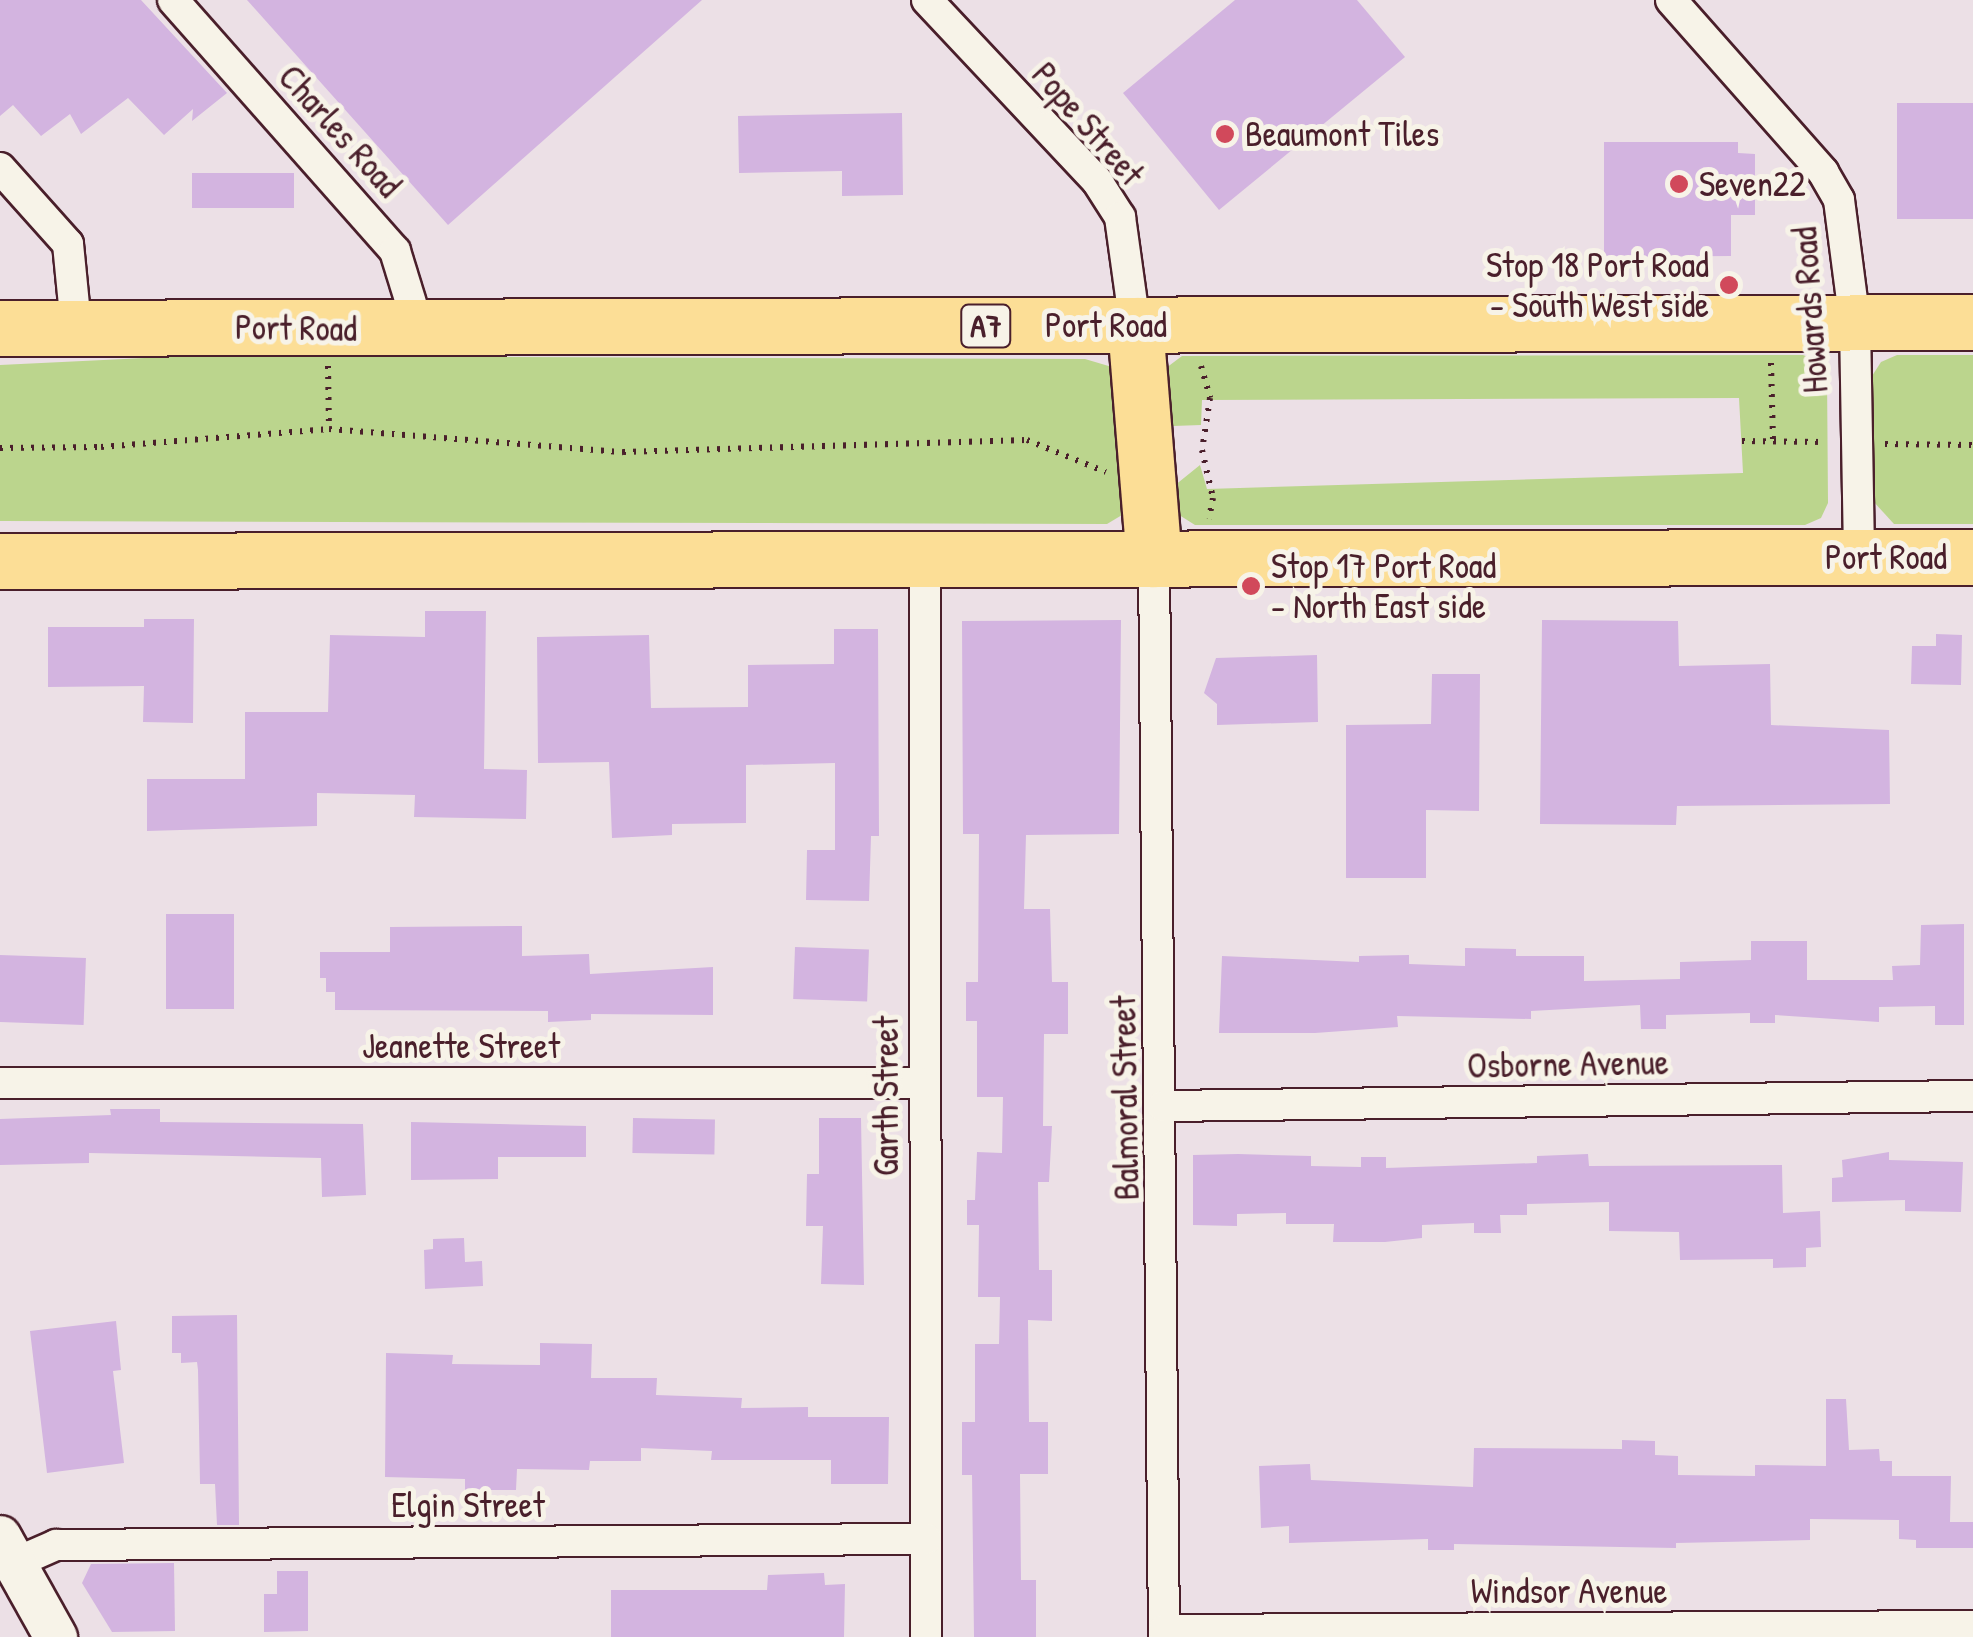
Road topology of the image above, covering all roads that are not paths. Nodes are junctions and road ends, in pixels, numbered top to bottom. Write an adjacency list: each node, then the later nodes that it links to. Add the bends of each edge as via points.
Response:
1 (173, 0): 10 (street, Charles Road, via 395,252)
2 (928, 0): 7 (street, Pope Street, via 1097,181 1120,217)
3 (1672, 0): 6 (street, Howards Road, via 1823,172 1839,200)
4 (0, 168): 8 (street, via 68,244)
5 (1973, 322): 6 (highway, Port Road / A7)
6 (1855, 324): 7 (highway, Port Road / A7); 12 (street, Howards Road)
7 (1134, 325): 10 (highway, Port Road / A7); 14 (highway)
8 (76, 326): 9 (highway, Port Road / A7); 10 (highway, Port Road / A7)
9 (0, 328)
10 (419, 329)
11 (925, 556): 14 (highway, Port Road); 15 (highway, Port Road); 16 (street, Garth Street)
12 (1859, 556): 13 (highway, Port Road); 14 (highway, Port Road)
13 (1973, 557)
14 (1154, 559): 19 (street, Balmoral Street)
15 (0, 561)
16 (922, 1083): 17 (street, Jeanette Street); 20 (street, Garth Street)
17 (0, 1084)
18 (1973, 1096): 19 (street, Osborne Avenue)
19 (1163, 1106): 23 (street, Balmoral Street)
20 (926, 1539): 21 (street, Elgin Street, via 56,1544); 25 (street, Garth Street)
21 (7, 1550): 24 (main road)
22 (1973, 1626): 23 (street, Windsor Avenue)
23 (1164, 1634)
24 (56, 1637)
25 (926, 1637)

